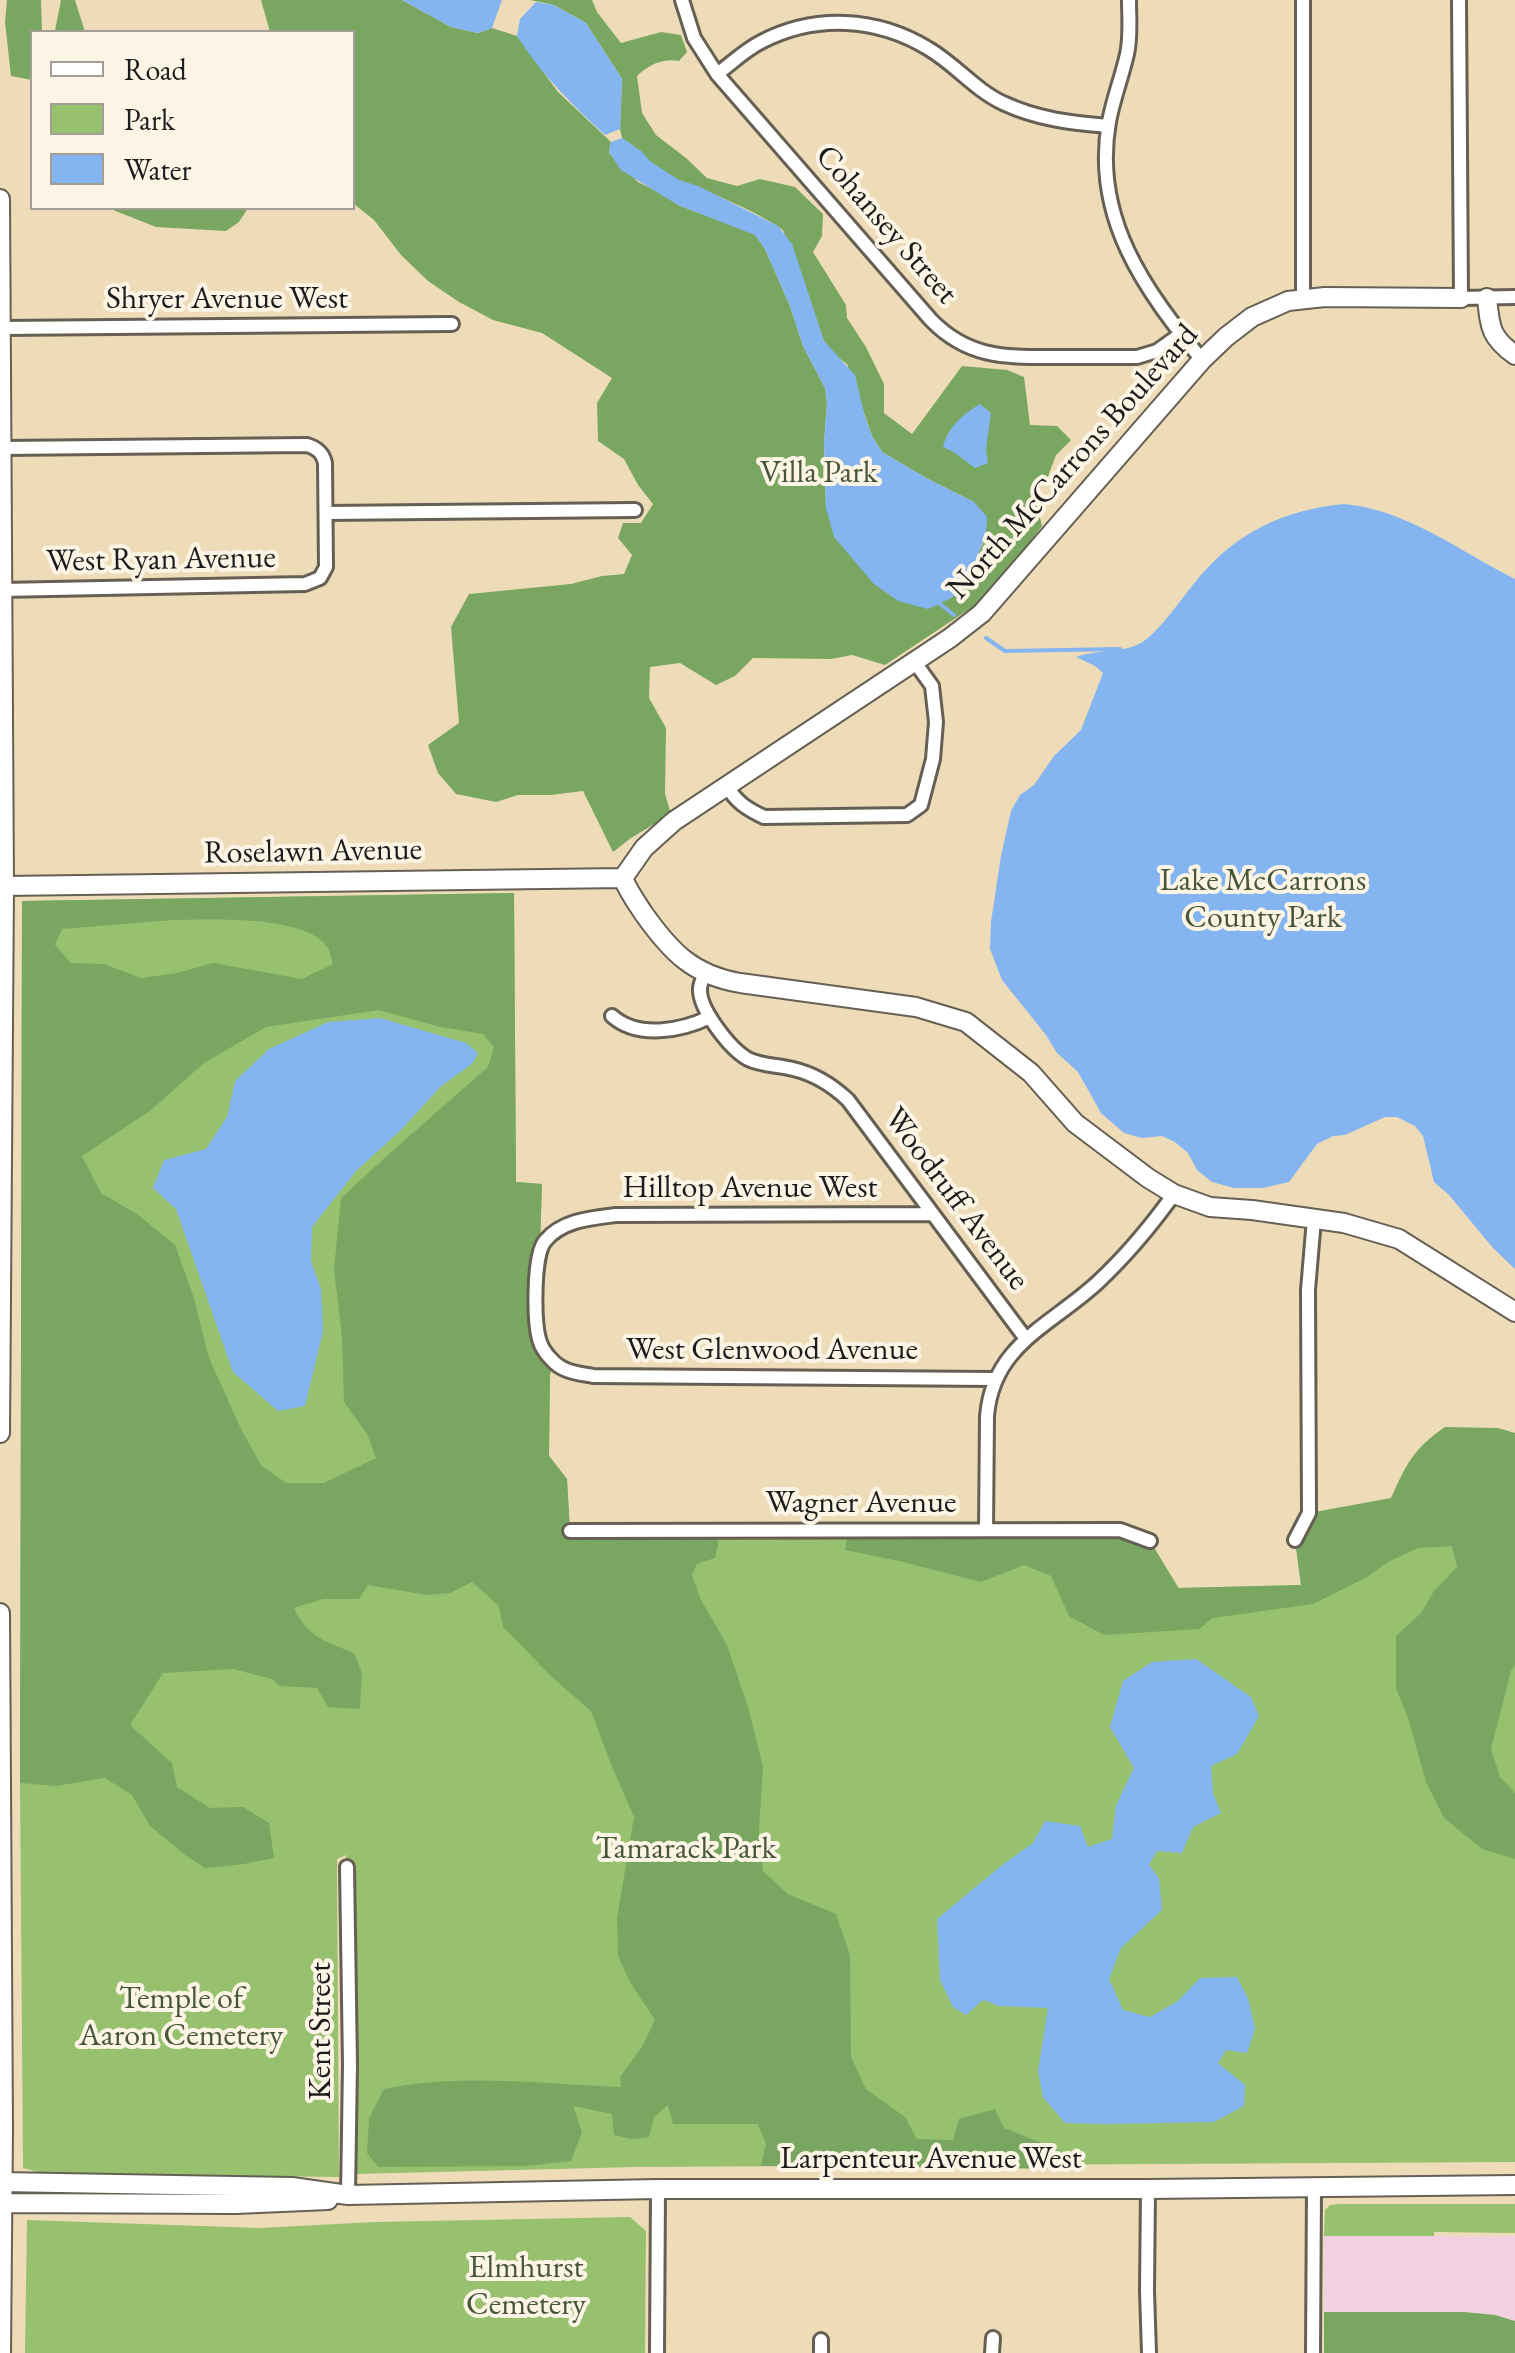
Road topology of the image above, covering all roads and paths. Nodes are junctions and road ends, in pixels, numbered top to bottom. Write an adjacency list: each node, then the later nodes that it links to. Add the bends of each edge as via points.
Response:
1 (682, 0): 5 (street, Cohansey Street, via 694,38)
2 (1129, 0): 6 (street, via 1128,51)
3 (1302, 0): 10 (street)
4 (1460, 0): 11 (street)
5 (717, 74): 6 (street, via 782,33 822,22 866,24 932,51 985,93 1023,112); 15 (street, Cohansey Street, via 940,329 964,346 1008,357 1137,357)
6 (1108, 126): 15 (street, via 1109,195 1122,240)
7 (0, 199): 8 (main road)
8 (0, 227): 14 (main road)
9 (1515, 297): 12 (street)
10 (1303, 298): 11 (main road, North McCarrons Boulevard); 17 (main road, North McCarrons Boulevard, via 1252,317)
11 (1462, 298): 12 (street)
12 (1487, 298): 16 (main road, via 1490,328)
13 (452, 324): 14 (street, Shryer Avenue West)
14 (2, 328): 18 (main road)
15 (1181, 334): 17 (street)
16 (1515, 355)
17 (1202, 360): 23 (main road, North McCarrons Boulevard, via 988,606)
18 (1, 371): 19 (main road)
19 (2, 448): 21 (street, via 307,445 325,463); 22 (main road)
20 (636, 510): 21 (street)
21 (326, 513): 22 (street, West Ryan Avenue, via 326,567 305,584)
22 (1, 590): 26 (main road)
23 (914, 662): 24 (main road, North McCarrons Boulevard); 24 (street, via 932,686 936,722 921,805 907,815 764,817 733,798)
24 (727, 786): 25 (main road, North McCarrons Boulevard, via 656,836)
25 (623, 878): 26 (main road, Roselawn Avenue); 27 (main road, via 666,944)
26 (4, 886): 33 (main road)
27 (704, 974): 29 (street, via 699,991); 30 (main road, via 916,1007 966,1022 1031,1073 1076,1122)
28 (612, 1016): 29 (street, via 624,1026 671,1030)
29 (710, 1017): 31 (street, Woodruff Avenue, via 750,1060 807,1073 835,1089)
30 (1174, 1194): 32 (main road, via 1210,1207); 35 (street, via 1098,1282)
31 (933, 1214): 35 (street, Woodruff Avenue); 36 (street, Hilltop Avenue West, via 616,1215 568,1224 542,1244 536,1264 537,1335)
32 (1314, 1220): 34 (main road, via 1399,1239); 42 (street, via 1309,1513)
33 (1, 1232): 38 (main road)
34 (1515, 1312)
35 (1026, 1339): 37 (street, Woodruff Avenue)
36 (553, 1362): 37 (street, West Glenwood Avenue, via 593,1376)
37 (994, 1379): 39 (street, Woodruff Avenue, via 987,1416)
38 (0, 1433)
39 (986, 1530): 40 (street, Wagner Avenue); 41 (street, Wagner Avenue, via 1120,1530)
40 (570, 1531)
41 (1150, 1540)
42 (1295, 1540)
43 (0, 1613): 45 (main road)
44 (348, 1867): 52 (street, Kent Street)
45 (2, 2078): 46 (main road)
46 (2, 2127): 47 (main road)
47 (2, 2182): 52 (main road, Larpenteur Avenue West, via 292,2186); 53 (main road)
48 (1515, 2186): 49 (main road, Larpenteur Avenue West)
49 (1314, 2187): 51 (main road, Larpenteur Avenue West); 59 (street)
50 (658, 2189): 51 (main road, Larpenteur Avenue West); 52 (main road, Larpenteur Avenue West); 56 (street)
51 (1148, 2190): 58 (street)
52 (348, 2194): 53 (main road, Larpenteur Avenue West, via 236,2204)
53 (1, 2202): 55 (main road)
54 (993, 2338): 57 (street)
55 (1, 2353)
56 (657, 2353)
57 (992, 2353)
58 (1149, 2353)
59 (1313, 2353)

